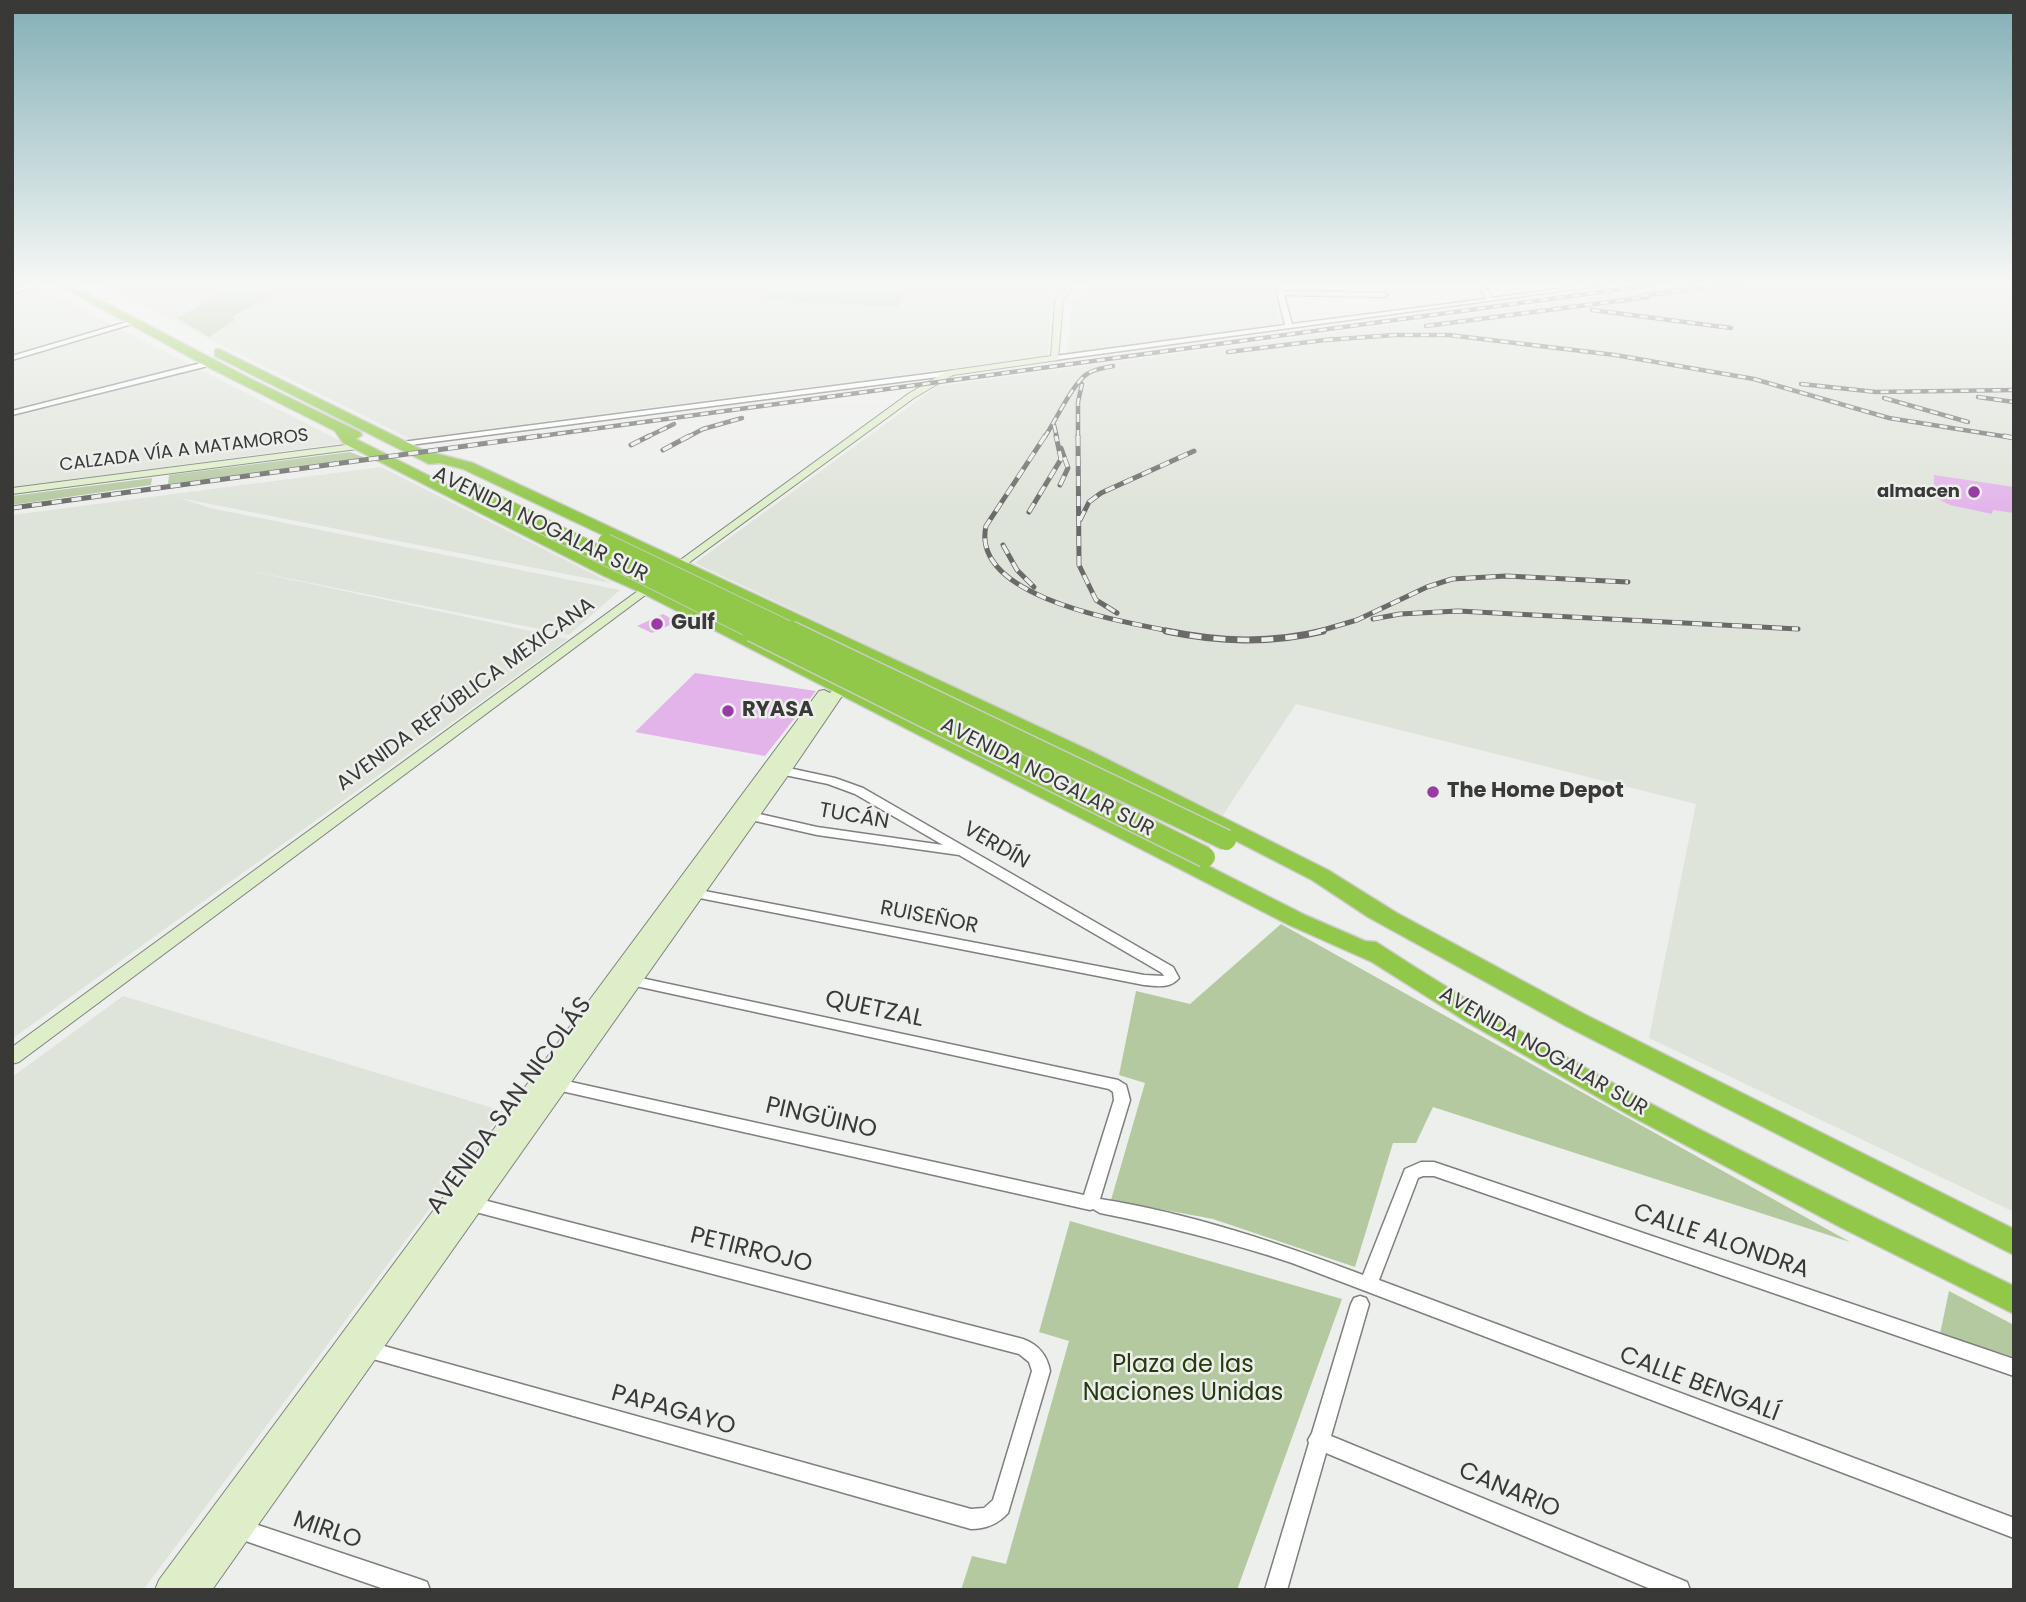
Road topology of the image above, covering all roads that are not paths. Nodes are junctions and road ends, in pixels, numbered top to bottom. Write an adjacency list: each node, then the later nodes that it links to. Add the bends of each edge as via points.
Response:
1 (203, 360): 4 (highway, AVENIDA NOGALAR SUR)
2 (231, 360): 8 (highway, AVENIDA NOGALAR SUR)
3 (1043, 360): 5 (street)
4 (209, 363): 6 (street); 7 (highway, AVENIDA NOGALAR SUR)
5 (950, 373): 8 (street); 15 (street, AVENIDA REPÚBLICA MEXICANA, via 911,396)
6 (12, 413)
7 (341, 429): 9 (highway, via 344,437); 11 (highway, AVENIDA NOGALAR SUR)
8 (402, 444): 10 (highway, AVENIDA NOGALAR SUR)
9 (361, 446): 12 (street, CALZADA VÍA A MATAMOROS); 14 (highway)
10 (422, 454): 11 (highway, AVENIDA NOGALAR SUR); 13 (highway, via 468,466)
11 (472, 485): 29 (highway, AVENIDA NOGALAR SUR, bridge, via 1001,730); 30 (highway, AVENIDA NOGALAR SUR, bridge, via 1205,857 1337,927)
12 (12, 491)
13 (624, 540): 14 (highway, via 621,548 611,553); 15 (highway)
14 (577, 555): 16 (highway)
15 (679, 564): 16 (highway, via 642,573); 17 (highway); 18 (street, AVENIDA REPÚBLICA MEXICANA)
16 (610, 573): 18 (highway)
17 (720, 583): 18 (highway, via 680,582); 19 (highway)
18 (648, 589): 20 (highway); 33 (street, AVENIDA REPÚBLICA MEXICANA)
19 (759, 601): 20 (highway, via 732,602); 21 (highway)
20 (702, 616): 23 (highway)
21 (863, 651): 22 (highway); 23 (street, AVENIDA SAN NICOLÁS)
22 (927, 680): 23 (highway, via 895,677); 24 (highway, via 888,688); 29 (highway, via 1241,833 1340,886)
23 (840, 684): 24 (highway); 25 (street, AVENIDA SAN NICOLÁS); 26 (street, AVENIDA SAN NICOLÁS)
24 (870, 701): 30 (highway, via 1297,920)
25 (784, 771): 26 (street, AVENIDA SAN NICOLÁS); 27 (street, VERDÍN, via 859,791)
26 (745, 814): 27 (street, TUCÁN, via 817,831); 28 (street, AVENIDA SAN NICOLÁS)
27 (964, 852): 32 (street, VERDÍN, via 1168,970)
28 (688, 892): 31 (street, AVENIDA SAN NICOLÁS); 32 (street, RUISEÑOR, via 1116,975)
29 (1388, 918): 38 (highway, AVENIDA NOGALAR SUR, via 1575,1020)
30 (1379, 956): 40 (highway, AVENIDA NOGALAR SUR, via 1636,1106)
31 (624, 980): 34 (street, AVENIDA SAN NICOLÁS); 37 (street, QUETZAL, via 1103,1081 1120,1089 1122,1100)
32 (1170, 980)
33 (12, 1057)
34 (549, 1084): 36 (street, AVENIDA SAN NICOLÁS); 37 (street, PINGÜINO)
35 (1411, 1174): 39 (street); 43 (street, CALLE ALONDRA, via 1421,1169 1452,1174)
36 (463, 1202): 42 (street, AVENIDA SAN NICOLÁS); 45 (street, PETIRROJO, via 1006,1341 1034,1353 1041,1371 1001,1506)
37 (1095, 1205): 39 (street, PINGÜINO, via 1236,1237)
38 (2014, 1243)
39 (1368, 1285): 47 (street, CALLE BENGALÍ)
40 (2014, 1301)
41 (1360, 1304): 44 (street)
42 (358, 1346): 45 (street, PAPAGAYO, via 971,1520); 46 (street, AVENIDA SAN NICOLÁS); 48 (street, AVENIDA SAN NICOLÁS)
43 (2014, 1368)
44 (1318, 1440): 52 (street); 53 (street, CANARIO)
45 (985, 1519)
46 (218, 1522): 48 (street, MIRLO); 49 (street, AVENIDA SAN NICOLÁS)
47 (2014, 1528)
48 (239, 1529): 50 (street, AVENIDA SAN NICOLÁS); 51 (street, MIRLO)
49 (169, 1590)
50 (195, 1590)
51 (419, 1590)
52 (1276, 1590)
53 (1679, 1590)

